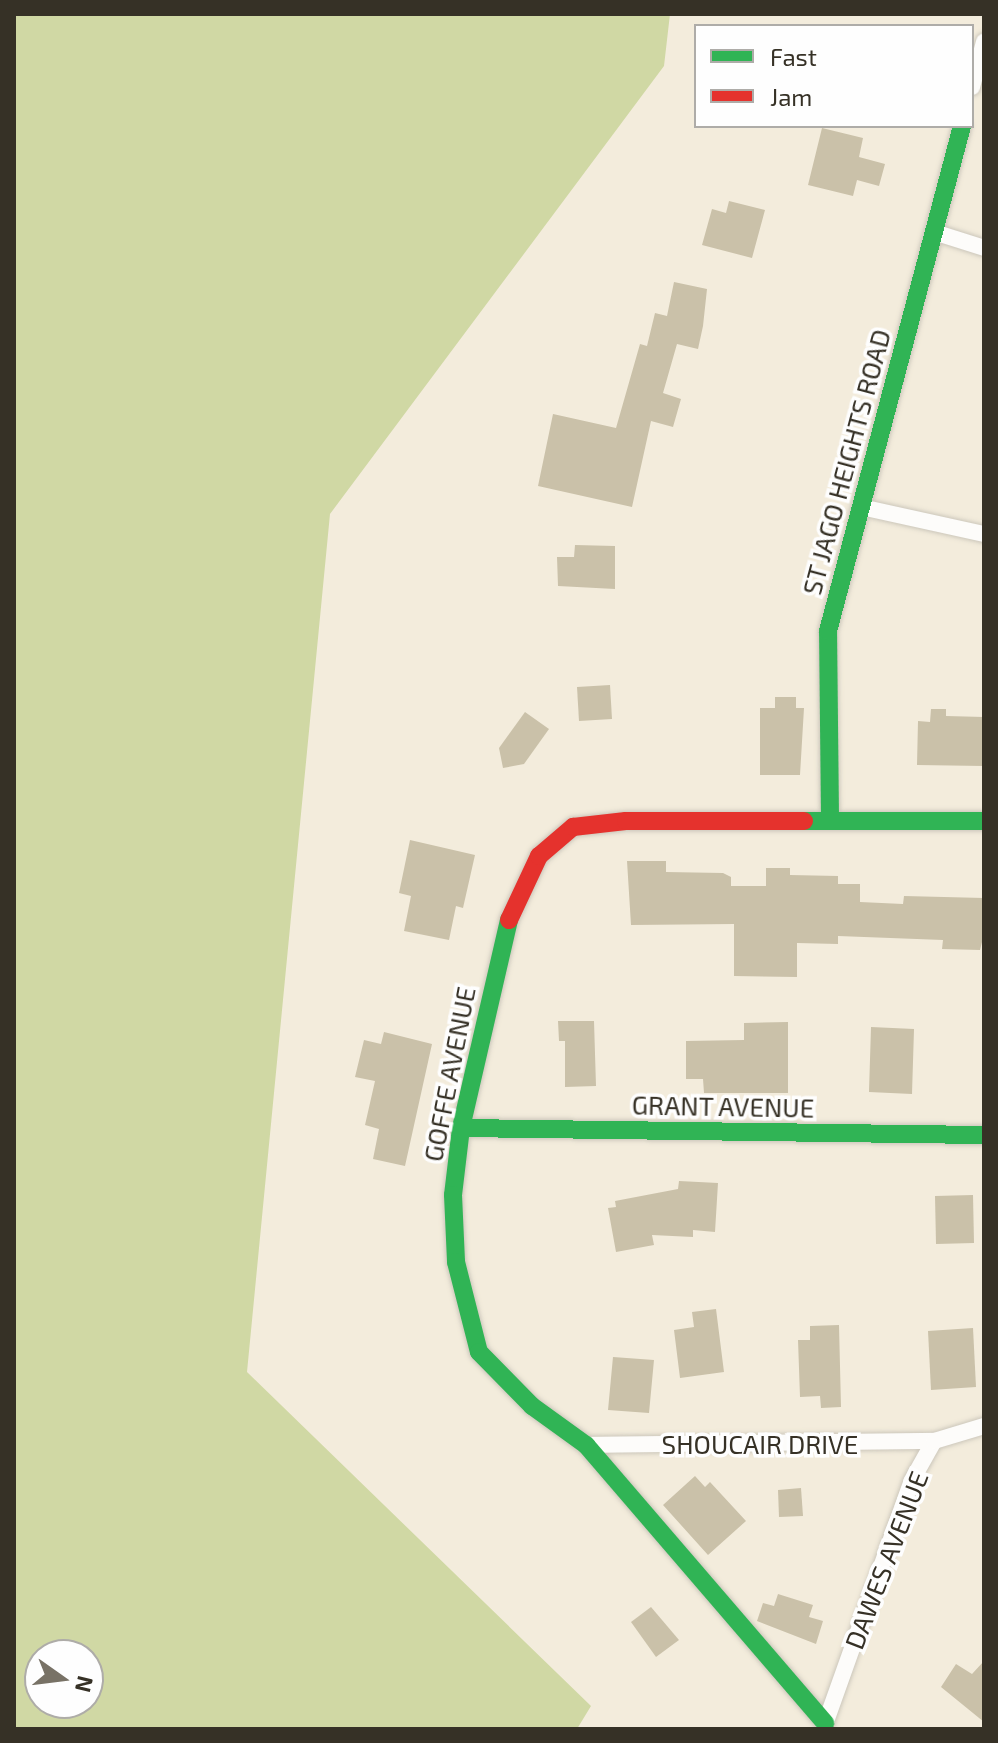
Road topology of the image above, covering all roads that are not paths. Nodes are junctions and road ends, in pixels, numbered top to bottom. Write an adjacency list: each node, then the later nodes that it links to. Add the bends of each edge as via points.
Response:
1 (984, 42): 2 (street)
2 (974, 80)
3 (961, 128): 4 (street, ST JAGO HEIGHTS ROAD)
4 (934, 232): 5 (street); 6 (street, ST JAGO HEIGHTS ROAD)
5 (984, 248)
6 (861, 507): 7 (street); 8 (street, ST JAGO HEIGHTS ROAD, via 828,631)
7 (984, 534)
8 (830, 818): 9 (street, GOFFE AVENUE); 10 (street, GOFFE AVENUE, via 594,823 573,827 555,839 539,856 504,932)
9 (984, 821)
10 (461, 1128): 11 (street, GRANT AVENUE); 14 (street, GOFFE AVENUE, via 453,1195 456,1262 479,1352 532,1406)
11 (984, 1135)
12 (984, 1426): 13 (street, DAWES AVENUE)
13 (934, 1441): 14 (street, SHOUCAIR DRIVE); 15 (street, DAWES AVENUE, via 911,1482)
14 (586, 1445): 15 (street, GOFFE AVENUE)
15 (824, 1726)

